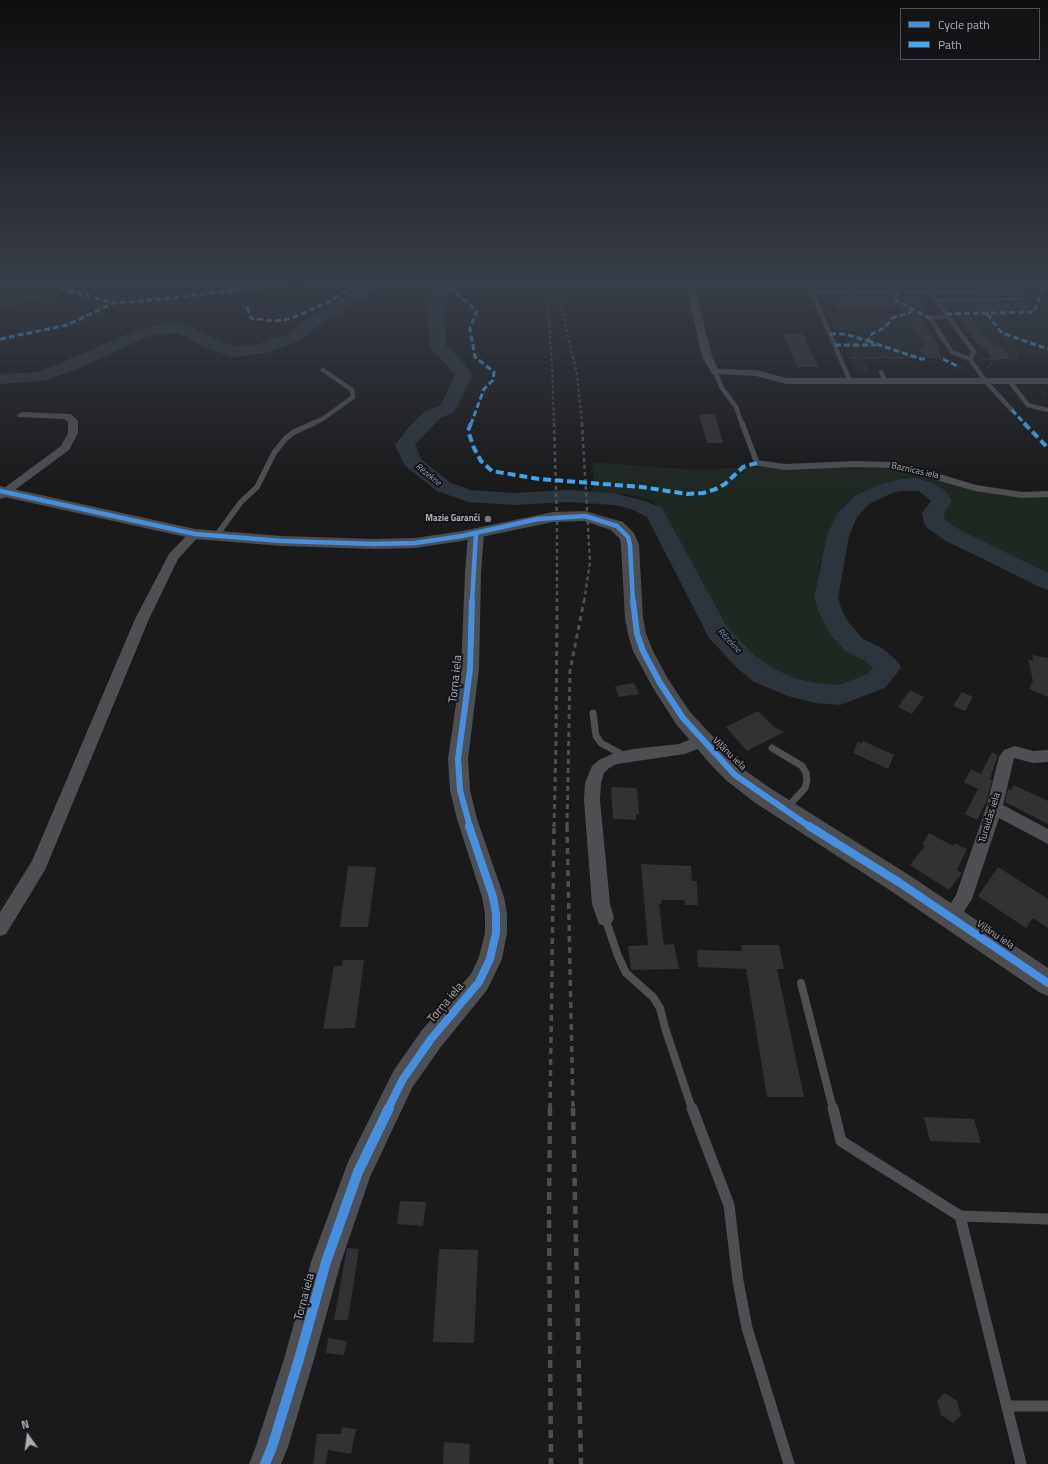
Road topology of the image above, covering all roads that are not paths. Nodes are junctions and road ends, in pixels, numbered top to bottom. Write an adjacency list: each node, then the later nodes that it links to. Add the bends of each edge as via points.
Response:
1 (705, 349): 7 (street)
2 (836, 349): 9 (lane)
3 (950, 349): 5 (lane)
4 (972, 349): 5 (lane, via 974,352)
5 (970, 359): 12 (lane)
6 (323, 370): 22 (lane, via 352,390 353,397 324,418 286,438 274,454 257,487 241,502)
7 (715, 372): 9 (street, via 756,373 786,381); 17 (lane, via 722,388 736,407)
8 (881, 372): 11 (lane)
9 (850, 381): 11 (street)
10 (1048, 381): 13 (street)
11 (886, 382): 12 (street)
12 (986, 382): 13 (street); 14 (lane)
13 (1010, 382): 15 (lane, via 1028,405)
14 (1012, 410)
15 (1048, 410)
16 (22, 415): 18 (street, via 67,416 72,421 73,433 65,448)
17 (757, 463): 19 (street, Baznīcas iela, via 785,467 893,465 926,472 975,488 1022,495)
18 (2, 493): 21 (main road, Viļānu iela)
19 (1048, 494)
20 (485, 531): 22 (main road, Viļānu iela, via 398,544 282,541); 24 (main road, Viļānu iela, via 538,518 584,516 613,524 624,531 630,544 634,618 643,651 660,683); 40 (street, Torņa iela, via 473,573 470,669 458,759 460,790 467,819 493,897 496,914 496,933 490,959 479,982 430,1039 403,1079 358,1172 326,1262 299,1359)
21 (195, 534): 22 (main road, Viļānu iela); 33 (street, via 172,557 142,619 39,865)
22 (216, 536)
23 (593, 713): 27 (lane, via 596,736 601,743)
24 (702, 741): 27 (street, via 680,750); 29 (main road, Viļānu iela, via 735,775)
25 (772, 748): 29 (lane, via 802,766 806,773 805,788)
26 (1048, 756): 28 (street, Turaidas iela, via 1033,757 1014,752 1009,754)
27 (623, 757): 32 (street, via 604,764 598,770 593,783 592,800 601,904)
28 (994, 808): 30 (street); 31 (street, Turaidas iela, via 963,899)
29 (784, 810): 31 (main road, Viļānu iela)
30 (1048, 837)
31 (951, 917): 35 (main road, Viļānu iela)
32 (605, 918): 41 (lane, via 626,973 653,997 660,1008 698,1127 729,1205 738,1281 747,1328)
33 (0, 928)
34 (801, 983): 36 (lane, via 841,1141)
35 (1048, 983)
36 (960, 1216): 37 (lane); 38 (lane)
37 (1048, 1219)
38 (1007, 1406): 39 (lane); 42 (lane)
39 (1048, 1406)
40 (265, 1464)
41 (789, 1464)
42 (1021, 1464)

